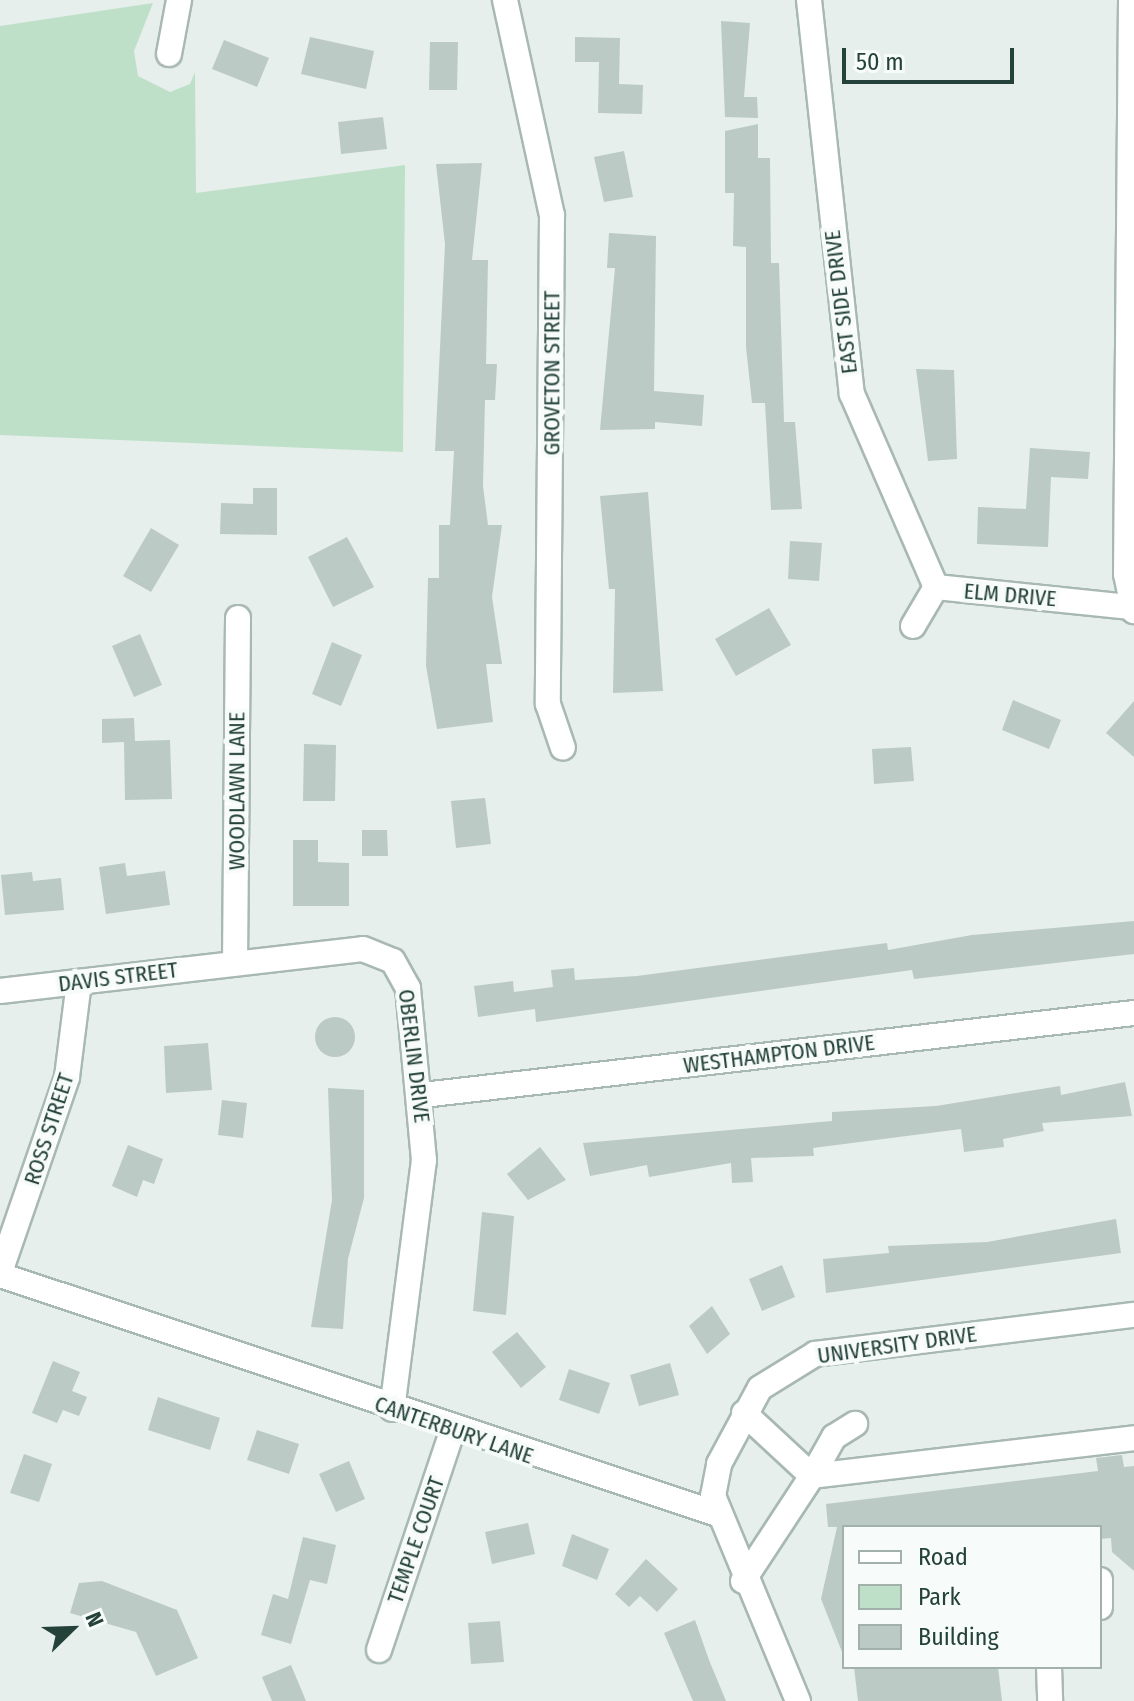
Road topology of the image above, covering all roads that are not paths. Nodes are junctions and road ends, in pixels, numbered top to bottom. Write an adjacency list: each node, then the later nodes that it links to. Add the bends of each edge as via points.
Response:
1 (179, 0): 5 (street)
2 (505, 0): 11 (street, GROVETON STREET, via 552,215 548,704)
3 (809, 0): 7 (street, EAST SIDE DRIVE, via 852,394)
4 (1131, 0): 6 (street)
5 (169, 54)
6 (1132, 205): 8 (street)
7 (936, 587): 8 (street, ELM DRIVE); 10 (street, ELM DRIVE)
8 (1132, 609)
9 (238, 618): 12 (street, WOODLAWN LANE)
10 (913, 626)
11 (563, 748)
12 (235, 963): 13 (street, DAVIS STREET); 16 (street, OBERLIN DRIVE, via 363,949 393,961 408,988)
13 (79, 982): 14 (street, DAVIS STREET); 17 (street, ROSS STREET, via 67,1077)
14 (0, 991)
15 (1134, 1013): 16 (street, WESTHAMPTON DRIVE)
16 (423, 1095): 19 (street, OBERLIN DRIVE, via 424,1160)
17 (0, 1274): 19 (street, CANTERBURY LANE)
18 (1134, 1315): 20 (street, UNIVERSITY DRIVE, via 815,1354 775,1374)
19 (392, 1409): 22 (street, CANTERBURY LANE)
20 (744, 1413): 24 (street); 25 (street, UNIVERSITY DRIVE, via 713,1480)
21 (855, 1424): 24 (street, via 834,1437)
22 (453, 1429): 25 (street, CANTERBURY LANE); 27 (street, TEMPLE COURT)
23 (1134, 1438): 24 (street)
24 (812, 1476): 26 (street)
25 (717, 1514): 26 (street)
26 (743, 1581): 29 (street)
27 (379, 1650)
28 (1049, 1669): 30 (street)
29 (798, 1701)
30 (1050, 1701)

